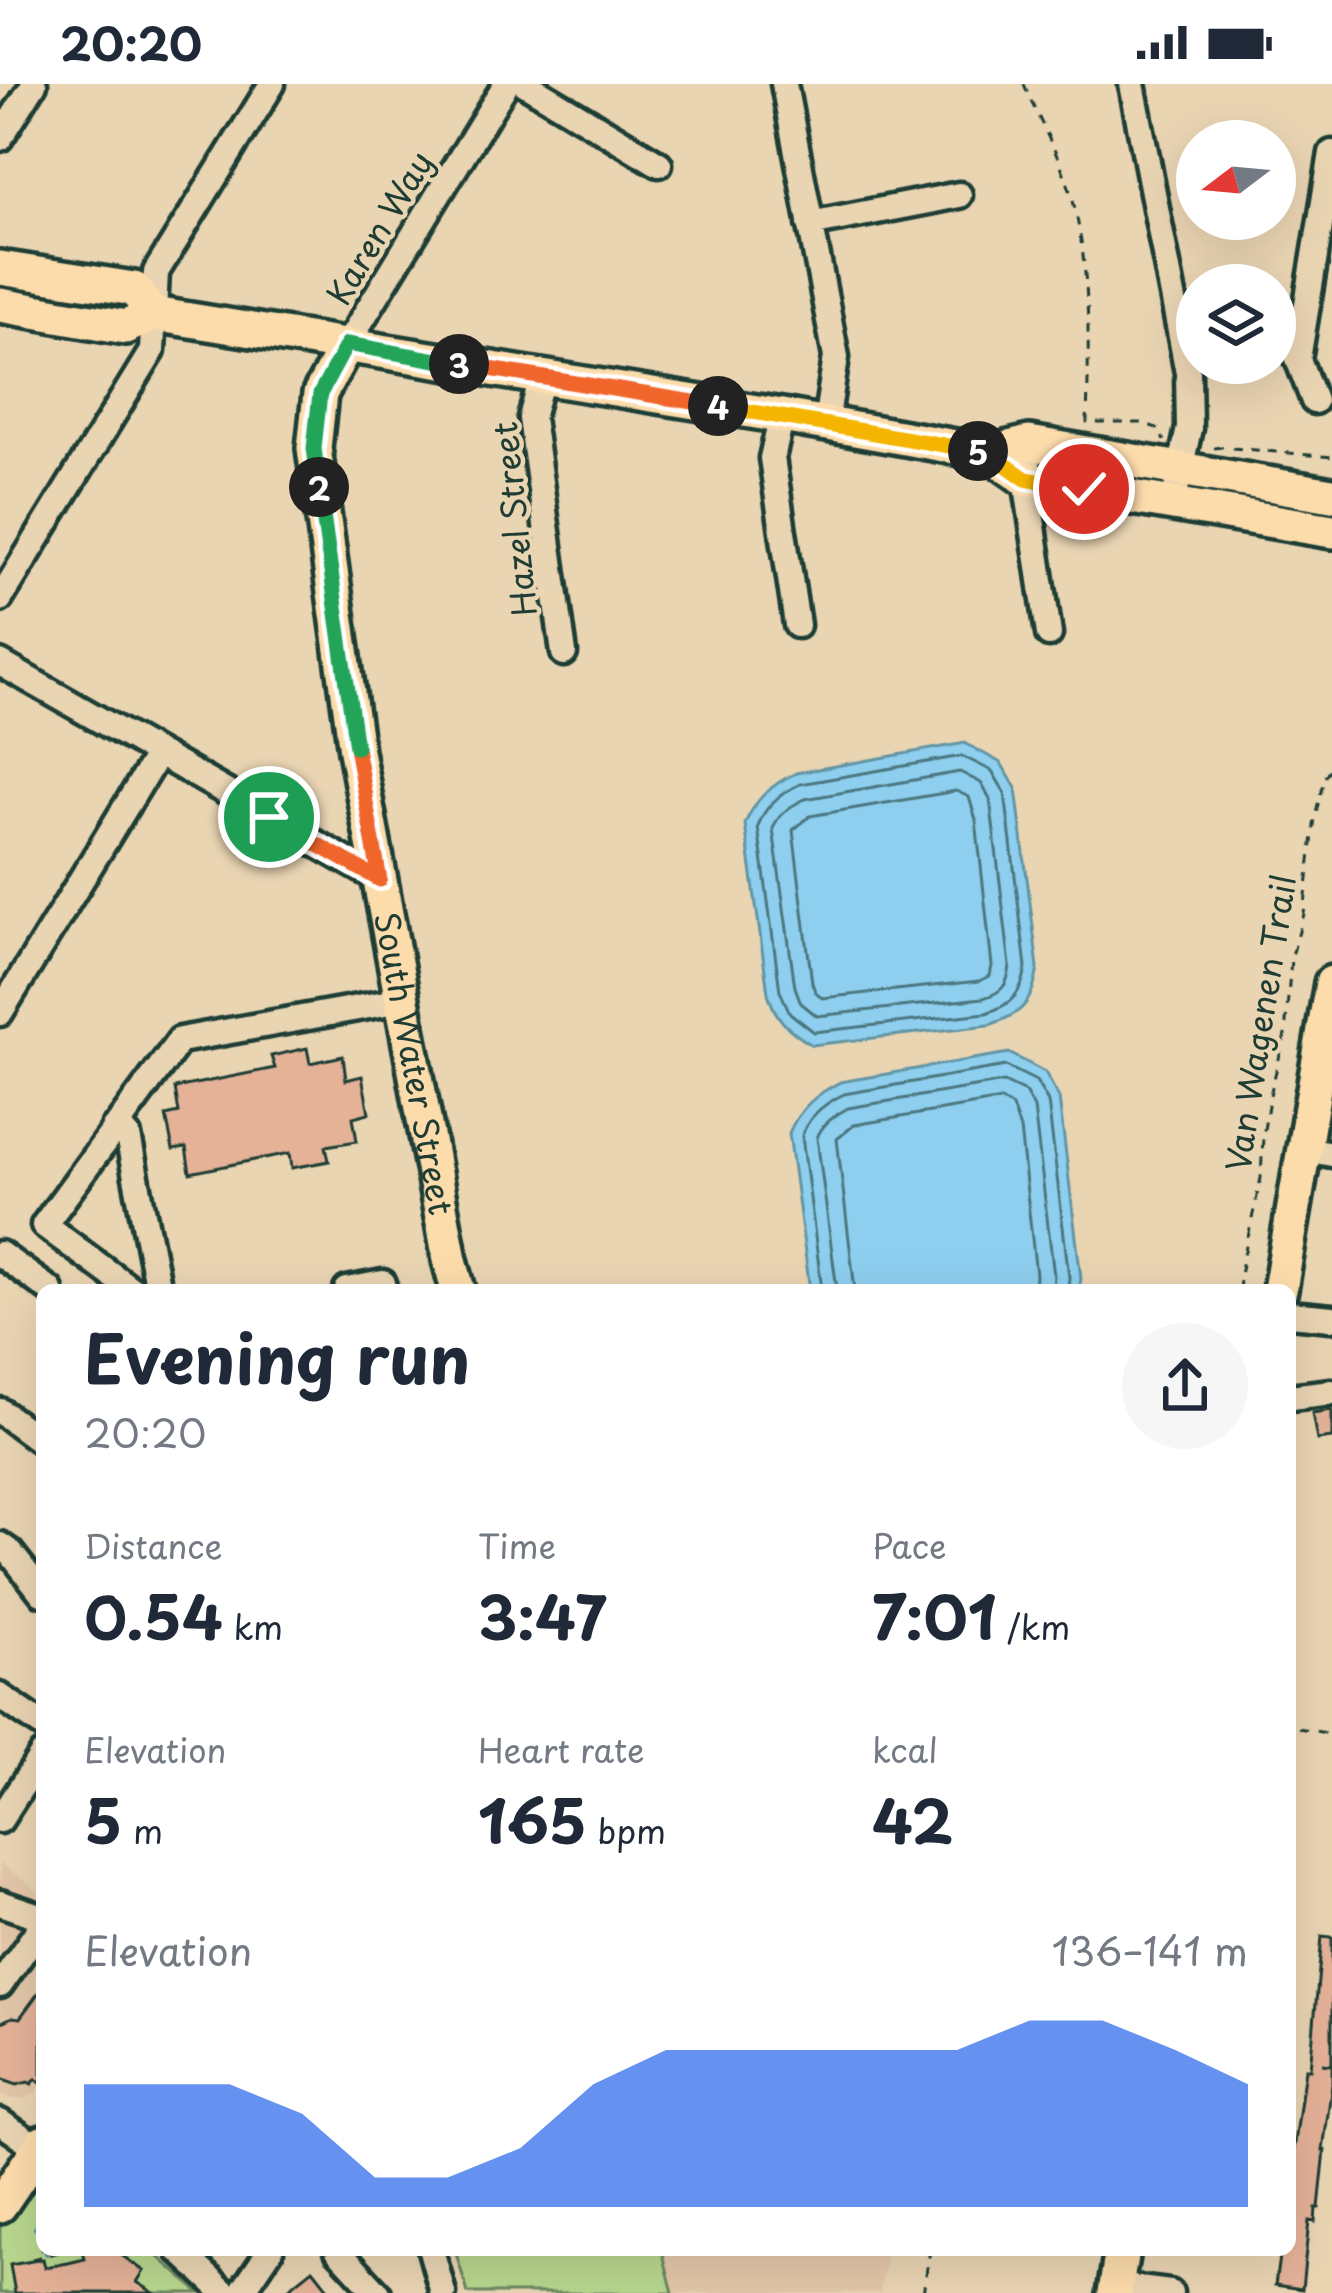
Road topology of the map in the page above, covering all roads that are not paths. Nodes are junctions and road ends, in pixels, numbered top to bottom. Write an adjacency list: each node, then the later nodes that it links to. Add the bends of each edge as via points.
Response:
1 (34, 84): 7 (street)
2 (272, 84): 14 (street, via 156,272)
3 (506, 84): 15 (street, Karen Way)
4 (526, 84): 9 (street)
5 (784, 84): 11 (street)
6 (1132, 84): 22 (street, via 1188,374)
7 (0, 138)
8 (1332, 153): 17 (street, via 1298,359)
9 (659, 164)
10 (959, 195): 11 (street)
11 (810, 224): 19 (street, via 836,357)
12 (0, 268): 14 (main road, via 134,289)
13 (0, 305): 14 (main road, via 126,327)
14 (153, 314): 15 (main road); 27 (street, via 152,351)
15 (347, 344): 16 (main road); 33 (main road, South Water Street, via 320,394 314,448)
16 (542, 378): 18 (main road); 30 (street, Hazel Street, via 531,418)
17 (1314, 401)
18 (782, 416): 19 (main road); 28 (street, via 772,458)
19 (826, 424): 21 (main road)
20 (1029, 443): 21 (main road); 22 (main road); 23 (street)
21 (989, 453): 23 (main road)
22 (1183, 456): 24 (main road); 25 (street)
23 (1026, 479): 25 (main road); 29 (street)
24 (1332, 495)
25 (1173, 504): 26 (main road)
26 (1332, 531)
27 (0, 599)
28 (797, 625)
29 (1049, 634)
30 (564, 653)
31 (0, 663): 32 (street)
32 (158, 754): 33 (street); 36 (street)
33 (380, 880): 35 (main road, South Water Street)
34 (1332, 983): 38 (main road)
35 (402, 1000): 37 (street, via 180,1040); 45 (main road, South Water Street)
36 (0, 1012)
37 (114, 1128): 42 (street, via 44,1225); 43 (street, via 128,1136)
38 (1318, 1152): 46 (main road)
39 (0, 1254): 41 (street)
40 (383, 1283): 44 (street)
41 (42, 1284)
42 (124, 1284)
43 (157, 1284)
44 (378, 1284)
45 (456, 1284)
46 (1282, 1284)
47 (1296, 1315): 48 (street)
48 (1332, 1318)
49 (1332, 1392): 50 (street)
50 (1296, 1396)
51 (0, 1411): 52 (street)
52 (36, 1438)
53 (0, 1545): 54 (street)
54 (36, 1585)
55 (0, 1696): 56 (street)
56 (36, 1721)
57 (36, 1766): 58 (street)
58 (0, 1820)
59 (0, 1903): 60 (street)
60 (36, 1918)
61 (36, 1930): 62 (street)
62 (0, 1985)
63 (0, 2122): 64 (street)
64 (36, 2144)
65 (36, 2154): 66 (main road)
66 (0, 2205)
67 (185, 2256): 73 (street)
68 (266, 2256): 74 (street)
69 (352, 2256): 75 (street)
70 (433, 2256): 76 (street)
71 (1121, 2256): 72 (main road)
72 (1116, 2289): 77 (street)
73 (225, 2293)
74 (241, 2293)
75 (378, 2293)
76 (443, 2293)
77 (1170, 2293)

